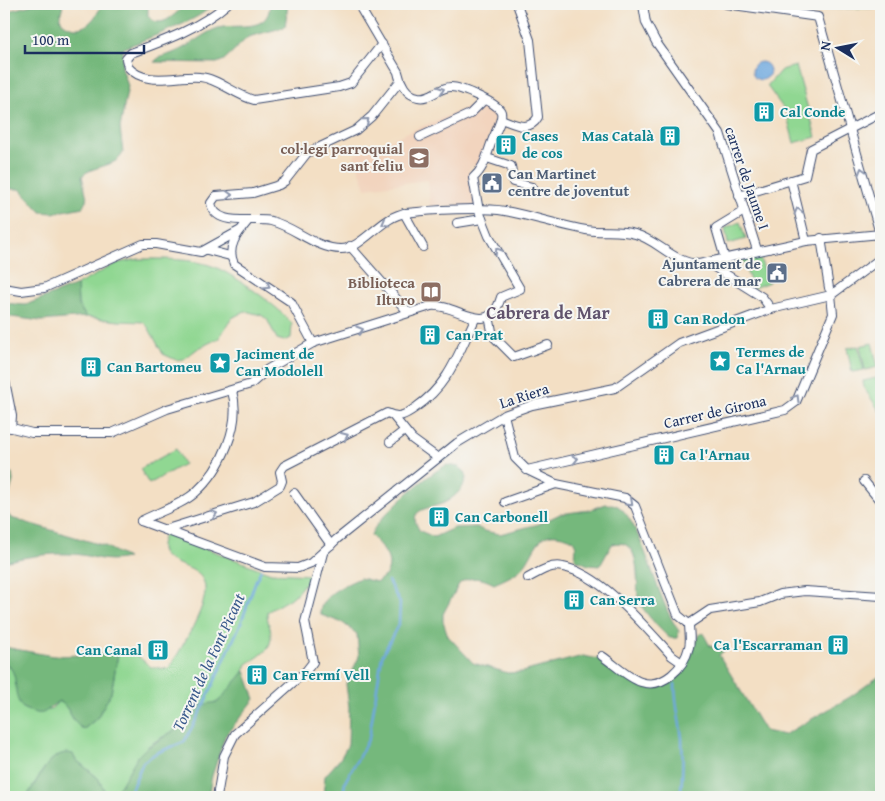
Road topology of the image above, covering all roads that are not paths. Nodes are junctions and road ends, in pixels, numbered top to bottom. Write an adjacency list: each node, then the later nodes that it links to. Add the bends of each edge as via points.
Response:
1 (227, 4): 6 (street, via 172,39 131,53 126,59 128,68 151,79 202,77 241,97 254,100 351,83)
2 (358, 4): 6 (street)
3 (517, 4): 10 (street, via 530,40 538,117 527,127)
4 (644, 4): 16 (street, carrer de Jaume I, via 646,24 656,42 720,133)
5 (726, 4): 11 (street, via 818,18)
6 (382, 44): 7 (street)
7 (400, 81): 8 (street, one-way to 8, via 419,98 451,87); 20 (street, one-way to 7, via 218,214 212,209 211,202 216,196 253,193 279,185 307,153 356,130 372,116)
8 (484, 100): 10 (street, via 498,108); 12 (street, via 470,114)
9 (881, 113): 11 (street)
10 (501, 119): 13 (street)
11 (850, 130): 14 (street, via 811,149 805,176); 23 (street, one-way to 11)
12 (420, 137)
13 (487, 158): 15 (street, via 511,166 512,182); 19 (street, via 483,170 473,178)
14 (791, 180): 16 (street); 25 (street, one-way to 14)
15 (532, 187)
16 (739, 196): 17 (street, carrer de Jaume I)
17 (744, 210): 29 (street, carrer de Jaume I); 32 (street, via 716,228)
18 (404, 213): 19 (street, via 466,211); 26 (street, one-way to 26, via 381,223); 27 (street)
19 (480, 215): 21 (street); 33 (street, via 502,211 586,230 628,232 640,235 684,262); 38 (street, one-way to 19, via 501,297 520,289)
20 (248, 221): 22 (street); 26 (street, via 271,221 319,244 342,249)
21 (457, 223)
22 (239, 231): 28 (street); 30 (street)
23 (881, 236): 24 (street)
24 (821, 238): 25 (street); 35 (street, Carrer de Girona)
25 (806, 241): 29 (street)
26 (350, 246): 37 (street)
27 (423, 247)
28 (207, 250): 30 (street); 34 (street, via 201,252 142,244 44,288)
29 (758, 250): 32 (street)
30 (230, 256): 40 (street, one-way to 40, via 242,271 291,302)
31 (880, 258): 35 (street, La Riera)
32 (725, 259): 33 (street)
33 (708, 263): 36 (street, via 762,297)
34 (4, 288)
35 (830, 291): 36 (street, La Riera); 50 (street, Carrer de Girona, one-way to 35, via 785,410 796,402 833,314)
36 (771, 309): 44 (street, La Riera, via 679,343 615,388 532,404)
37 (408, 312): 39 (street, via 441,305); 40 (street, one-way to 37)
38 (489, 316): 39 (street); 41 (street, via 493,336 514,357)
39 (475, 319): 45 (street, via 449,376 439,389 403,416)
40 (313, 343): 43 (street, via 268,368 251,384)
41 (548, 345)
42 (4, 376): 46 (street, via 12,416)
43 (232, 391): 46 (street, via 167,409 112,432 32,433); 56 (street, La Riera, via 231,437 212,474 189,497 141,520)
44 (504, 415): 49 (street, La Riera); 50 (street, via 515,458)
45 (394, 417): 47 (street); 56 (street, one-way to 45, via 254,502 280,486 280,472 284,466 387,413)
46 (7, 427)
47 (404, 431): 48 (street); 49 (street)
48 (390, 442)
49 (438, 458): 57 (street, La Riera)
50 (527, 470): 52 (street)
51 (864, 481): 55 (street)
52 (556, 484): 54 (street); 61 (street, one-way to 61, via 625,498 635,506 678,615)
53 (294, 493): 57 (street)
54 (506, 502)
55 (881, 502)
56 (167, 529): 58 (street, La Riera, via 265,567 298,568)
57 (331, 545): 58 (street, La Riera)
58 (323, 553): 64 (street, via 306,622 313,662 235,734 224,756)
59 (528, 578): 63 (street, via 544,568 563,567 583,575 613,595)
60 (881, 596): 61 (street, via 805,591 780,594 760,602 710,610)
61 (688, 624): 63 (street, via 689,648)
62 (602, 656): 63 (street, via 639,681 650,684 674,674)
63 (682, 663)
64 (217, 797)

